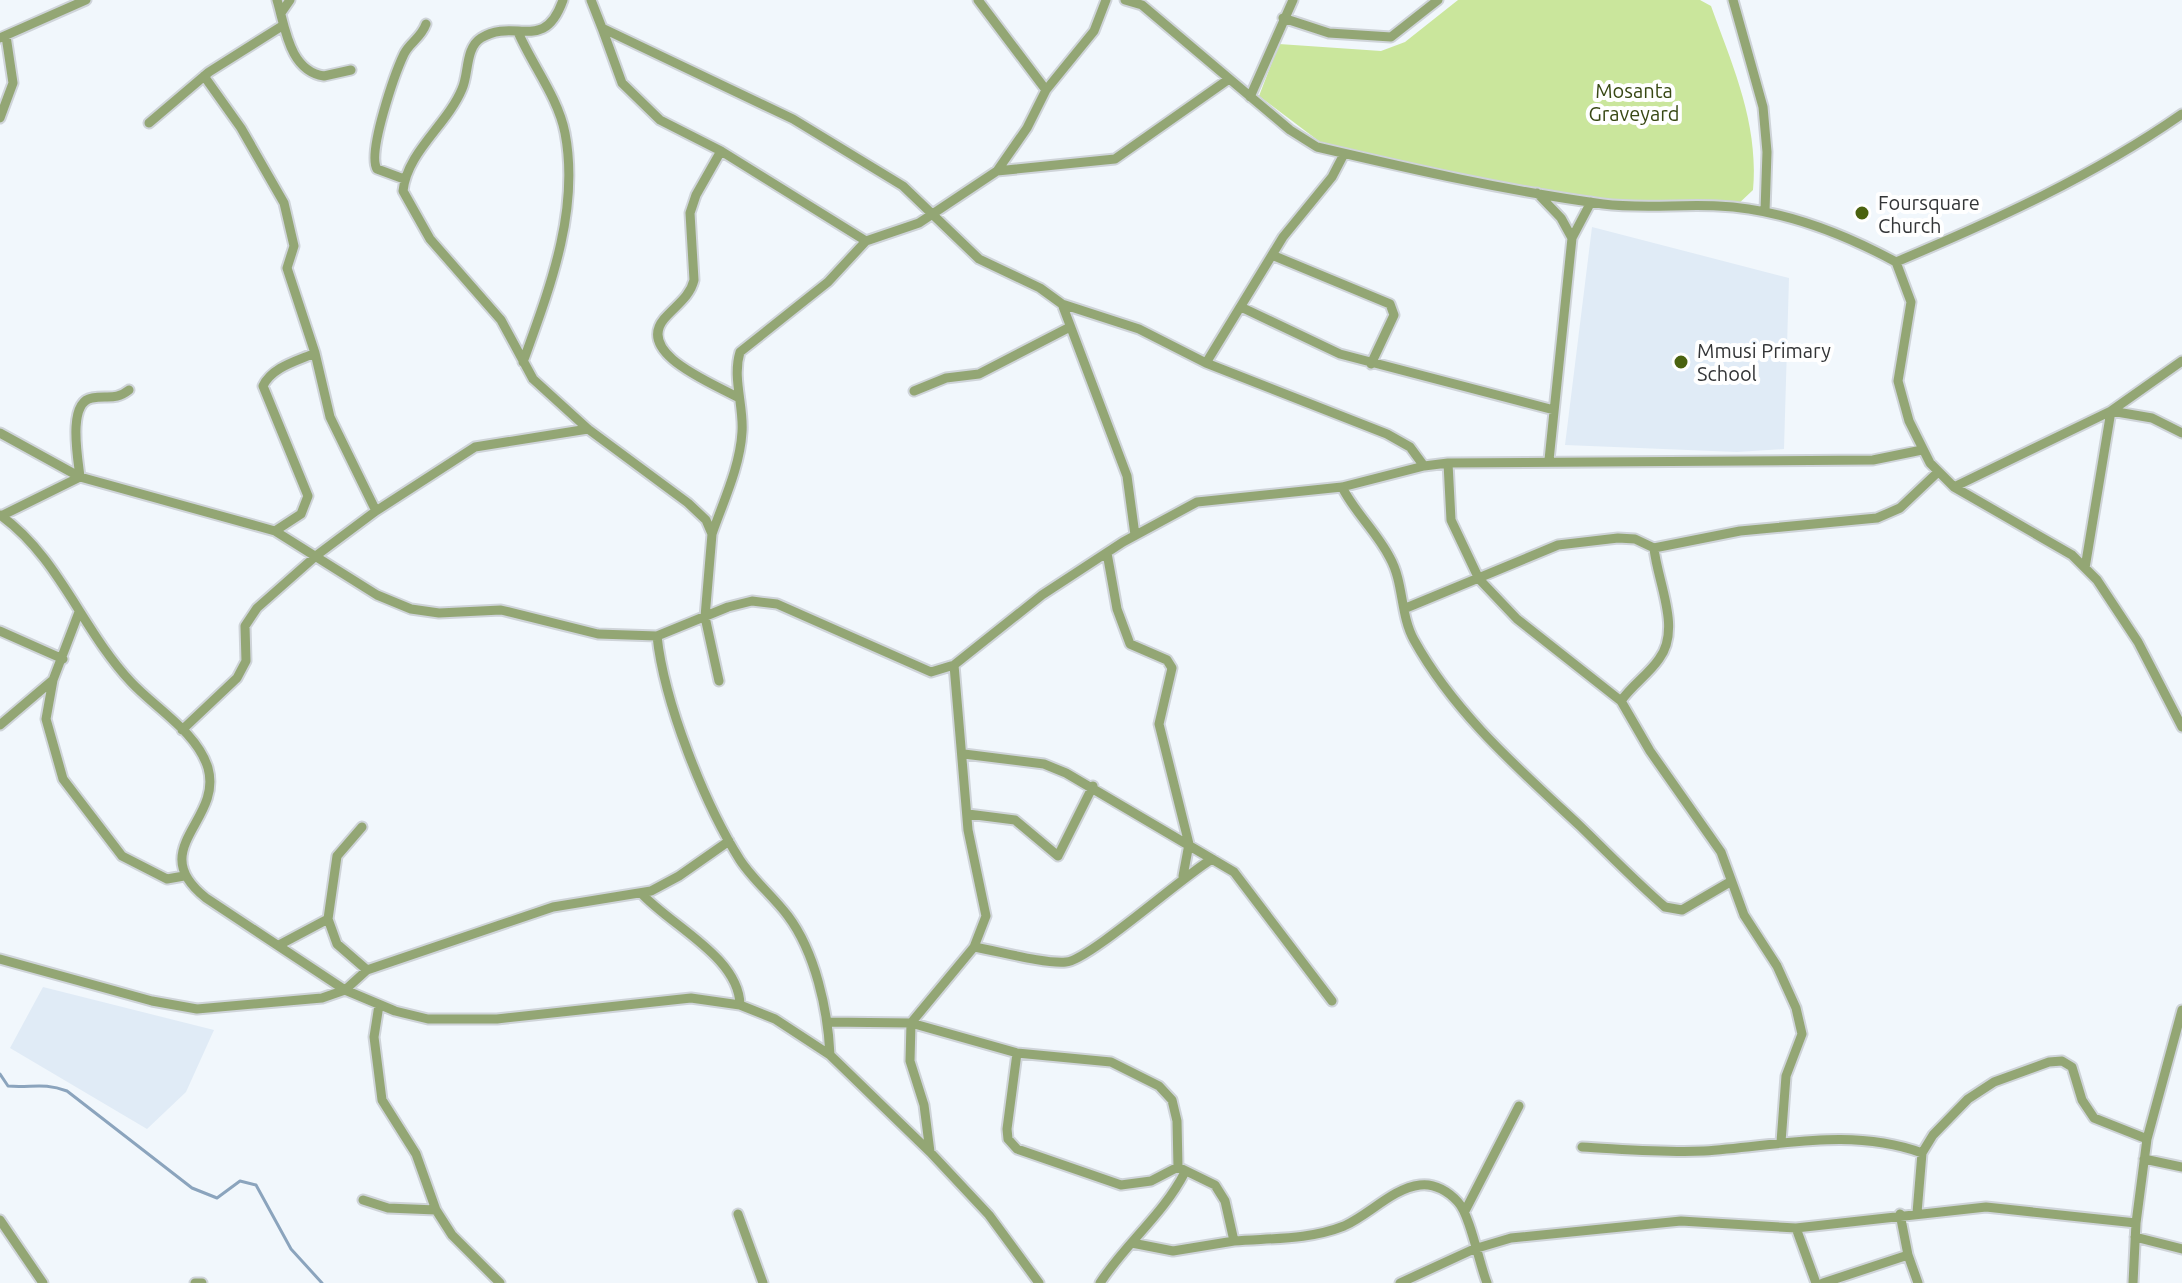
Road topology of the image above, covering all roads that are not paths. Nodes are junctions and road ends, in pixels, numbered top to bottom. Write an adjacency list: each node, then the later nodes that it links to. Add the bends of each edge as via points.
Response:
1 (86, 0): 19 (street)
2 (277, 0): 13 (street)
3 (290, 0): 13 (street)
4 (563, 0): 18 (street, via 557,17 544,29)
5 (591, 0): 17 (street)
6 (978, 0): 23 (street)
7 (1106, 0): 23 (street, via 1094,31)
8 (1125, 0): 12 (street)
9 (1293, 0): 14 (street)
10 (1438, 0): 14 (street, via 1391,37 1329,33)
11 (1733, 1): 34 (street, via 1763,107)
12 (1142, 3): 22 (street)
13 (281, 13): 16 (street)
14 (1283, 18): 24 (street)
15 (426, 24): 31 (street, via 405,52 374,151 377,169)
16 (282, 26): 20 (street, via 299,59 316,75); 21 (street)
17 (602, 28): 28 (street, via 613,66 634,98 660,120); 35 (street, via 793,119 903,186)
18 (518, 32): 31 (street, via 484,36 472,47 463,87); 45 (street, via 565,132 567,177 554,276)
19 (3, 37): 26 (street, via 13,83)
20 (351, 70)
21 (204, 76): 27 (street); 43 (street, via 284,203 294,246 287,268)
22 (1229, 79): 24 (street); 30 (street, via 1115,159)
23 (1046, 90): 30 (street)
24 (1250, 97): 29 (street, via 1317,147)
25 (2182, 114): 39 (street, via 2113,159 2021,207)
26 (0, 118)
27 (149, 123)
28 (721, 151): 37 (street); 50 (street, via 690,213 692,290 661,322 656,336 658,346 676,363)
29 (1344, 154): 32 (street); 38 (street)
30 (997, 171): 35 (street)
31 (404, 179): 45 (street, via 403,191 430,239 501,320)
32 (1537, 193): 33 (street); 36 (street)
33 (1591, 202): 34 (street); 36 (street)
34 (1765, 211): 39 (street, via 1834,231)
35 (934, 212): 37 (street, via 919,223); 40 (street, via 979,259)
36 (1572, 238): 51 (street)
37 (866, 241): 50 (street, via 828,282 740,352)
38 (1272, 255): 41 (street); 47 (street, via 1390,304 1394,315)
39 (1896, 262): 56 (street, via 1911,302 1898,381)
40 (1062, 304): 42 (street); 46 (street, via 1139,329)
41 (1243, 308): 46 (street); 47 (street, via 1313,343)
42 (1070, 327): 49 (street, via 979,374 946,378); 68 (street, via 1127,476)
43 (315, 353): 64 (street, via 330,417); 66 (street, via 280,369 263,386 308,496 301,514)
44 (2182, 361): 52 (street)
45 (523, 362): 53 (street, via 533,379)
46 (1206, 363): 59 (street, via 1387,434 1410,447)
47 (1371, 364): 51 (street)
48 (129, 390): 61 (street, via 115,399 89,398 82,403 75,431)
49 (914, 391)
50 (739, 398): 67 (street, via 742,432 736,464)
51 (1554, 410): 57 (street)
52 (2111, 411): 55 (street, via 2152,418); 63 (street); 72 (street)
53 (588, 429): 64 (street, via 475,447); 67 (street, via 688,503)
54 (0, 433): 61 (street)
55 (2182, 433)
56 (1922, 450): 57 (street, via 1873,460); 60 (street)
57 (1549, 460): 58 (street)
58 (1448, 463): 59 (street); 73 (street, via 1451,520)
59 (1424, 466): 62 (street)
60 (1938, 472): 63 (street); 69 (street, via 1900,508 1877,518 1728,533)
61 (80, 477): 65 (street); 66 (street)
62 (1342, 487): 68 (street, via 1197,502); 74 (street, via 1390,557)
63 (1954, 487): 72 (street, via 2072,555)
64 (376, 511): 71 (street)
65 (0, 516): 75 (street, via 38,548)
66 (275, 531): 71 (street)
67 (712, 534): 76 (street)
68 (1135, 535): 70 (street)
69 (1654, 548): 73 (street, via 1618,538 1558,545); 83 (street, via 1669,628 1667,644)
70 (1107, 553): 80 (street, via 1042,595); 92 (street, via 1117,609 1130,644 1167,660 1172,668 1159,724)
71 (317, 555): 78 (street, via 377,595 411,609 501,610 598,634); 86 (street, via 248,618 243,668 227,690)
72 (2085, 568): 85 (street, via 2138,642)
73 (1479, 579): 74 (street); 83 (street, via 1517,619)
74 (1406, 608): 96 (street, via 1411,635 1426,660 1482,734 1665,907 1682,910)
75 (79, 612): 79 (street); 86 (street, via 120,670)
76 (705, 617): 78 (street); 80 (street, via 752,601 777,604 914,667 931,672); 82 (street)
77 (0, 631): 79 (street)
78 (657, 636): 91 (street, via 673,712)
79 (63, 659): 81 (street)
80 (954, 665): 87 (street)
81 (53, 680): 84 (street); 94 (street, via 46,719 63,779 122,856 167,879)
82 (719, 681)
83 (1621, 701): 96 (street, via 1713,839)
84 (0, 725)
85 (2182, 727)
86 (182, 730): 94 (street, via 204,760 210,786 183,850)
87 (964, 754): 88 (street, via 1044,764); 89 (street)
88 (1093, 786): 89 (street, via 1058,856 1015,820); 92 (street)
89 (968, 814): 100 (street, via 986,908)
90 (362, 827): 98 (street, via 337,856)
91 (729, 841): 97 (street, via 679,876); 108 (street, via 800,934)
92 (1189, 844): 93 (street); 95 (street)
93 (1212, 859): 95 (street); 104 (street, via 1234,872)
94 (184, 876): 99 (street, via 206,898)
95 (1183, 876): 100 (street, via 1074,961)
96 (1730, 882): 114 (street, via 1777,966 1802,1034 1786,1076)
97 (641, 893): 102 (street, via 553,907); 106 (street, via 724,967 739,991)
98 (328, 919): 99 (street); 102 (street, via 337,944)
99 (279, 945): 103 (street)
100 (974, 947): 109 (street)
101 (0, 959): 103 (street, via 197,1009 308,1000)
102 (367, 970): 103 (street)
103 (345, 990): 105 (street)
104 (1332, 1001)
105 (379, 1005): 106 (street, via 428,1019 459,1020 668,998); 122 (street, via 374,1037 382,1100 416,1154)
106 (740, 1005): 111 (street, via 775,1019)
107 (2182, 1010): 113 (street)
108 (827, 1022): 109 (street); 111 (street)
109 (911, 1023): 110 (street); 116 (street, via 910,1061 924,1105)
110 (1017, 1053): 120 (street, via 1111,1062 1159,1086 1176,1109); 120 (street, via 1007,1129 1017,1149 1121,1185)
111 (830, 1055): 116 (street)
112 (1519, 1106): 123 (street)
113 (2147, 1139): 117 (street, via 2094,1118 2072,1067 2062,1061 1994,1082 1968,1099); 118 (street)
114 (1781, 1142): 115 (street, via 1705,1151); 117 (street, via 1863,1138)
115 (1582, 1147)
116 (930, 1152): 141 (street, via 989,1215)
117 (1922, 1153): 124 (street)
118 (2144, 1159): 119 (street); 128 (street)
119 (2182, 1167)
120 (1181, 1169): 131 (street, via 1219,1190); 132 (street, via 1163,1210)
121 (363, 1200): 122 (street, via 402,1210)
122 (436, 1210): 139 (street, via 452,1235)
123 (1465, 1211): 131 (street, via 1446,1191 1416,1185 1326,1232); 133 (street)
124 (1917, 1213): 126 (street); 128 (street, via 1986,1207)
125 (738, 1214): 140 (street)
126 (1900, 1214): 129 (street); 135 (street)
127 (0, 1220): 136 (street)
128 (2136, 1223): 130 (street)
129 (1796, 1228): 133 (street, via 1681,1221 1542,1233); 145 (street)
130 (2135, 1237): 134 (street); 148 (street)
131 (1234, 1241): 132 (street, via 1173,1251)
132 (1132, 1243): 142 (street)
133 (1474, 1249): 143 (street); 144 (street)
134 (2182, 1249)
135 (1908, 1255): 146 (street); 147 (street)
136 (43, 1283)
137 (195, 1283): 138 (street)
138 (202, 1283)
139 (500, 1283)
140 (763, 1283)
141 (1039, 1283)
142 (1100, 1283)
143 (1400, 1283)
144 (1487, 1283)
145 (1816, 1283)
146 (1823, 1283)
147 (1918, 1283)
148 (2133, 1283)

